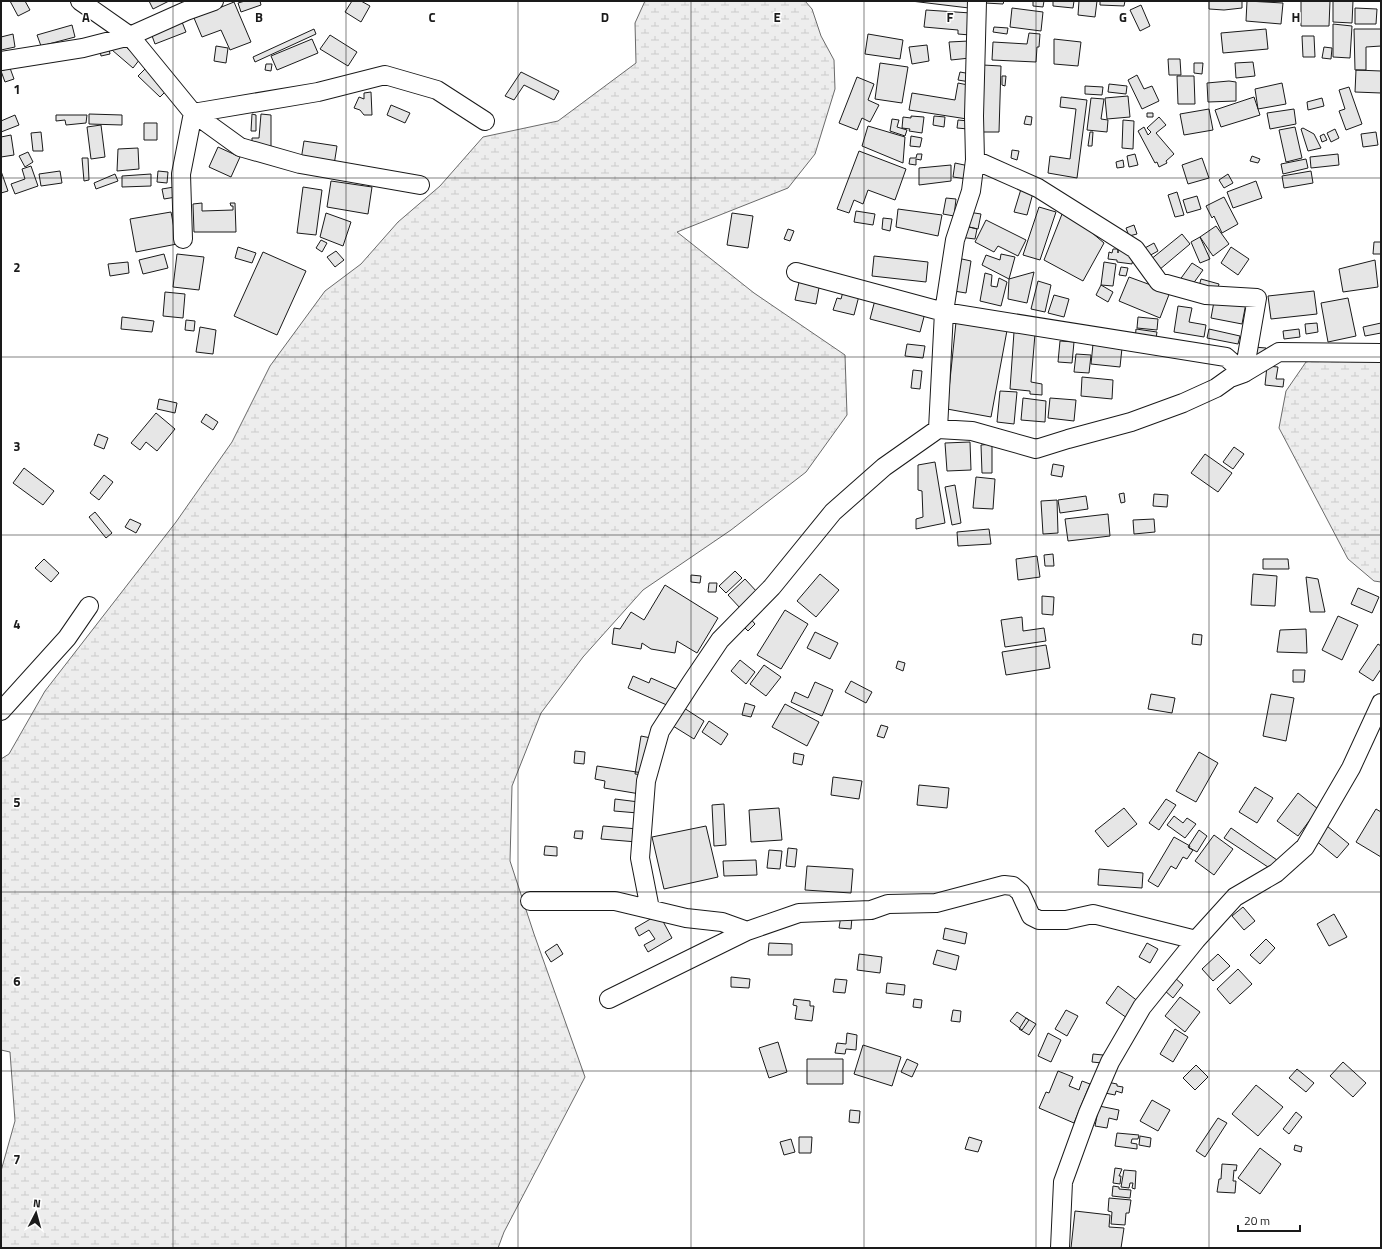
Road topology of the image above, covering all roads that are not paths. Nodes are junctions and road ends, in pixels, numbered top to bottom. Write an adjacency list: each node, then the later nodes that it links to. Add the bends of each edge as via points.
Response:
1 (80, 1): 5 (street)
2 (214, 1): 4 (street)
3 (977, 1): 9 (street)
4 (185, 6): 5 (street)
5 (130, 36): 6 (street, via 83,48); 7 (street)
6 (1, 61)
7 (193, 113): 8 (street, via 318,92 385,75 437,90); 10 (street, via 240,147 300,164); 11 (street, via 181,174)
8 (485, 121)
9 (975, 160): 13 (street, via 971,191 955,240); 15 (street, via 1038,188 1136,250 1159,282 1206,295 1256,298)
10 (420, 185)
11 (184, 240)
12 (796, 272): 13 (street)
13 (944, 312): 15 (street, via 1226,357); 16 (street)
14 (1381, 353): 15 (street, via 1278,352)
15 (1244, 373): 16 (street, via 1183,403 1131,422 1036,449 972,431)
16 (938, 429): 21 (street, via 884,466 833,512 772,587 720,640 660,731 646,781 640,858)
17 (89, 606): 19 (street, via 67,638)
18 (1381, 703): 23 (street, via 1351,768 1305,847 1276,873 1235,897)
19 (1, 711)
20 (530, 901): 21 (street, via 615,901)
21 (650, 909): 22 (street, via 686,918 722,922)
22 (747, 930): 23 (street, via 799,913 871,910 888,904 936,903 1004,885 1013,886 1020,892 1031,916 1039,920 1066,920 1093,914); 24 (street)
23 (1196, 940): 25 (street, via 1142,1007 1110,1062 1063,1182)
24 (609, 999)
25 (1060, 1248)

